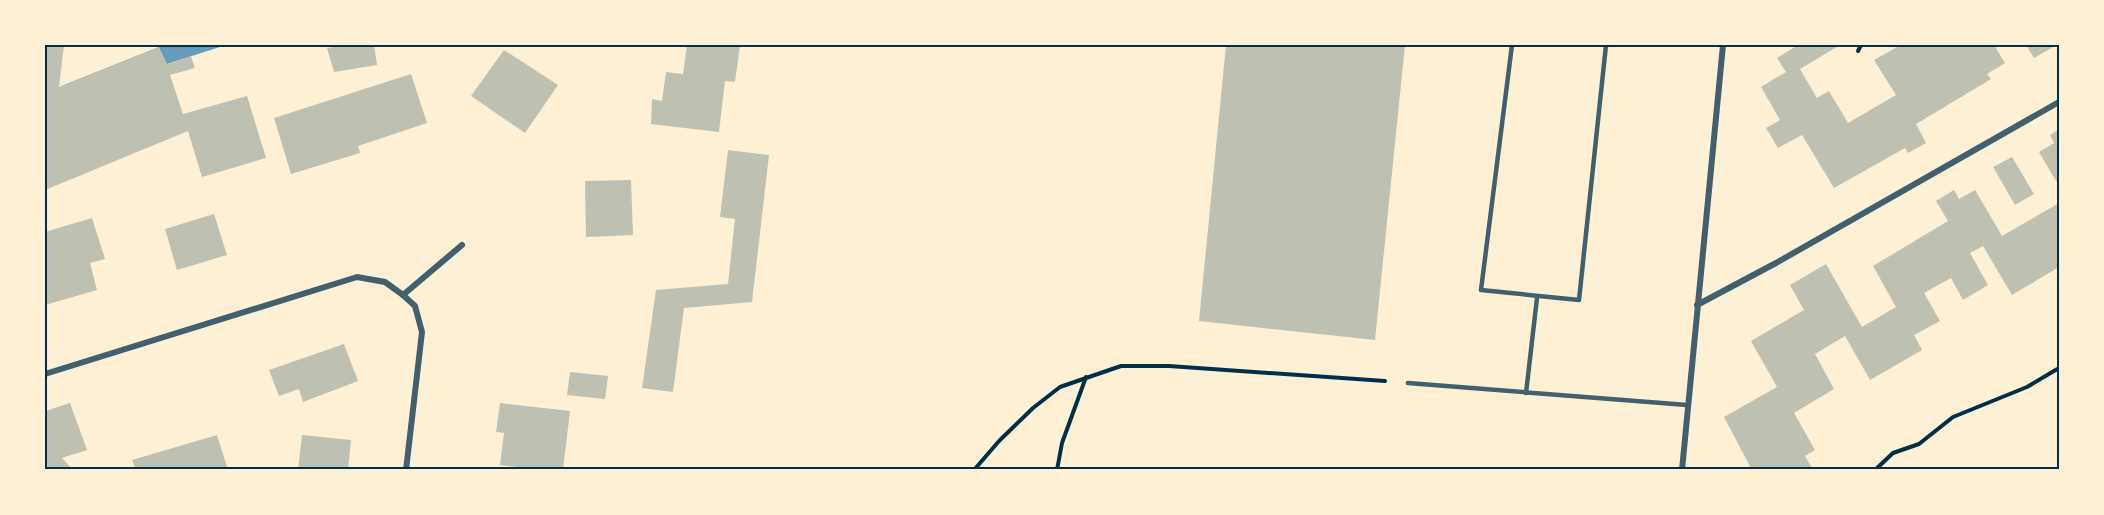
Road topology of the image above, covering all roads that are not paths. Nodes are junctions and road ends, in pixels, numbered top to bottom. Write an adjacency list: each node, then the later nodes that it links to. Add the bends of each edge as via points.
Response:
1 (1512, 45): 7 (lane, via 1481,290)
2 (1606, 45): 7 (lane, via 1580,300)
3 (1724, 45): 8 (street)
4 (2059, 102): 8 (street)
5 (462, 245): 6 (street)
6 (403, 295): 9 (street, via 385,282 357,277); 13 (street, via 415,306 422,332)
7 (1537, 298): 11 (lane)
8 (1697, 305): 12 (street)
9 (45, 374)
10 (1408, 383): 11 (lane)
11 (1526, 393): 12 (lane)
12 (1687, 405): 14 (street)
13 (406, 470)
14 (1682, 470)

